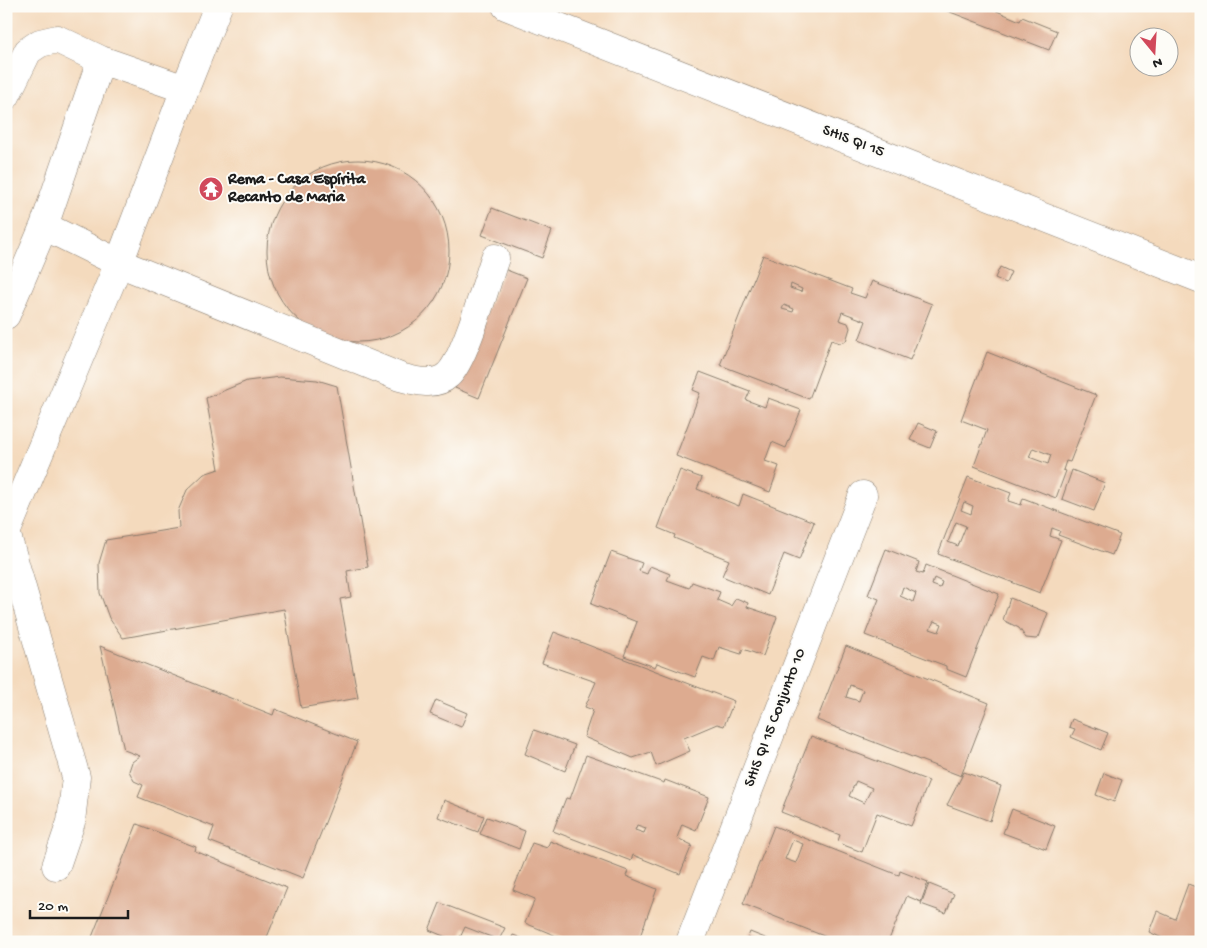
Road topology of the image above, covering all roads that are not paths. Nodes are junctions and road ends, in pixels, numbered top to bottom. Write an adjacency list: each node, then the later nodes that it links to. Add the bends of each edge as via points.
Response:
1 (218, 6): 5 (street)
2 (506, 6): 3 (street, SHIS QI 15)
3 (548, 14): 10 (street, SHIS QI 15)
4 (101, 60): 5 (street); 6 (street, via 57,39 40,43 28,51); 7 (street)
5 (185, 89): 9 (street)
6 (6, 96)
7 (44, 226): 9 (street); 11 (street)
8 (495, 258): 9 (street, via 459,361 447,376 432,382 400,377)
9 (119, 263): 13 (street)
10 (1201, 279)
11 (6, 315)
12 (863, 495): 15 (street, SHIS QI 15 Conjunto 10)
13 (6, 532): 14 (street, via 76,777 70,822)
14 (56, 866)
15 (690, 942)

